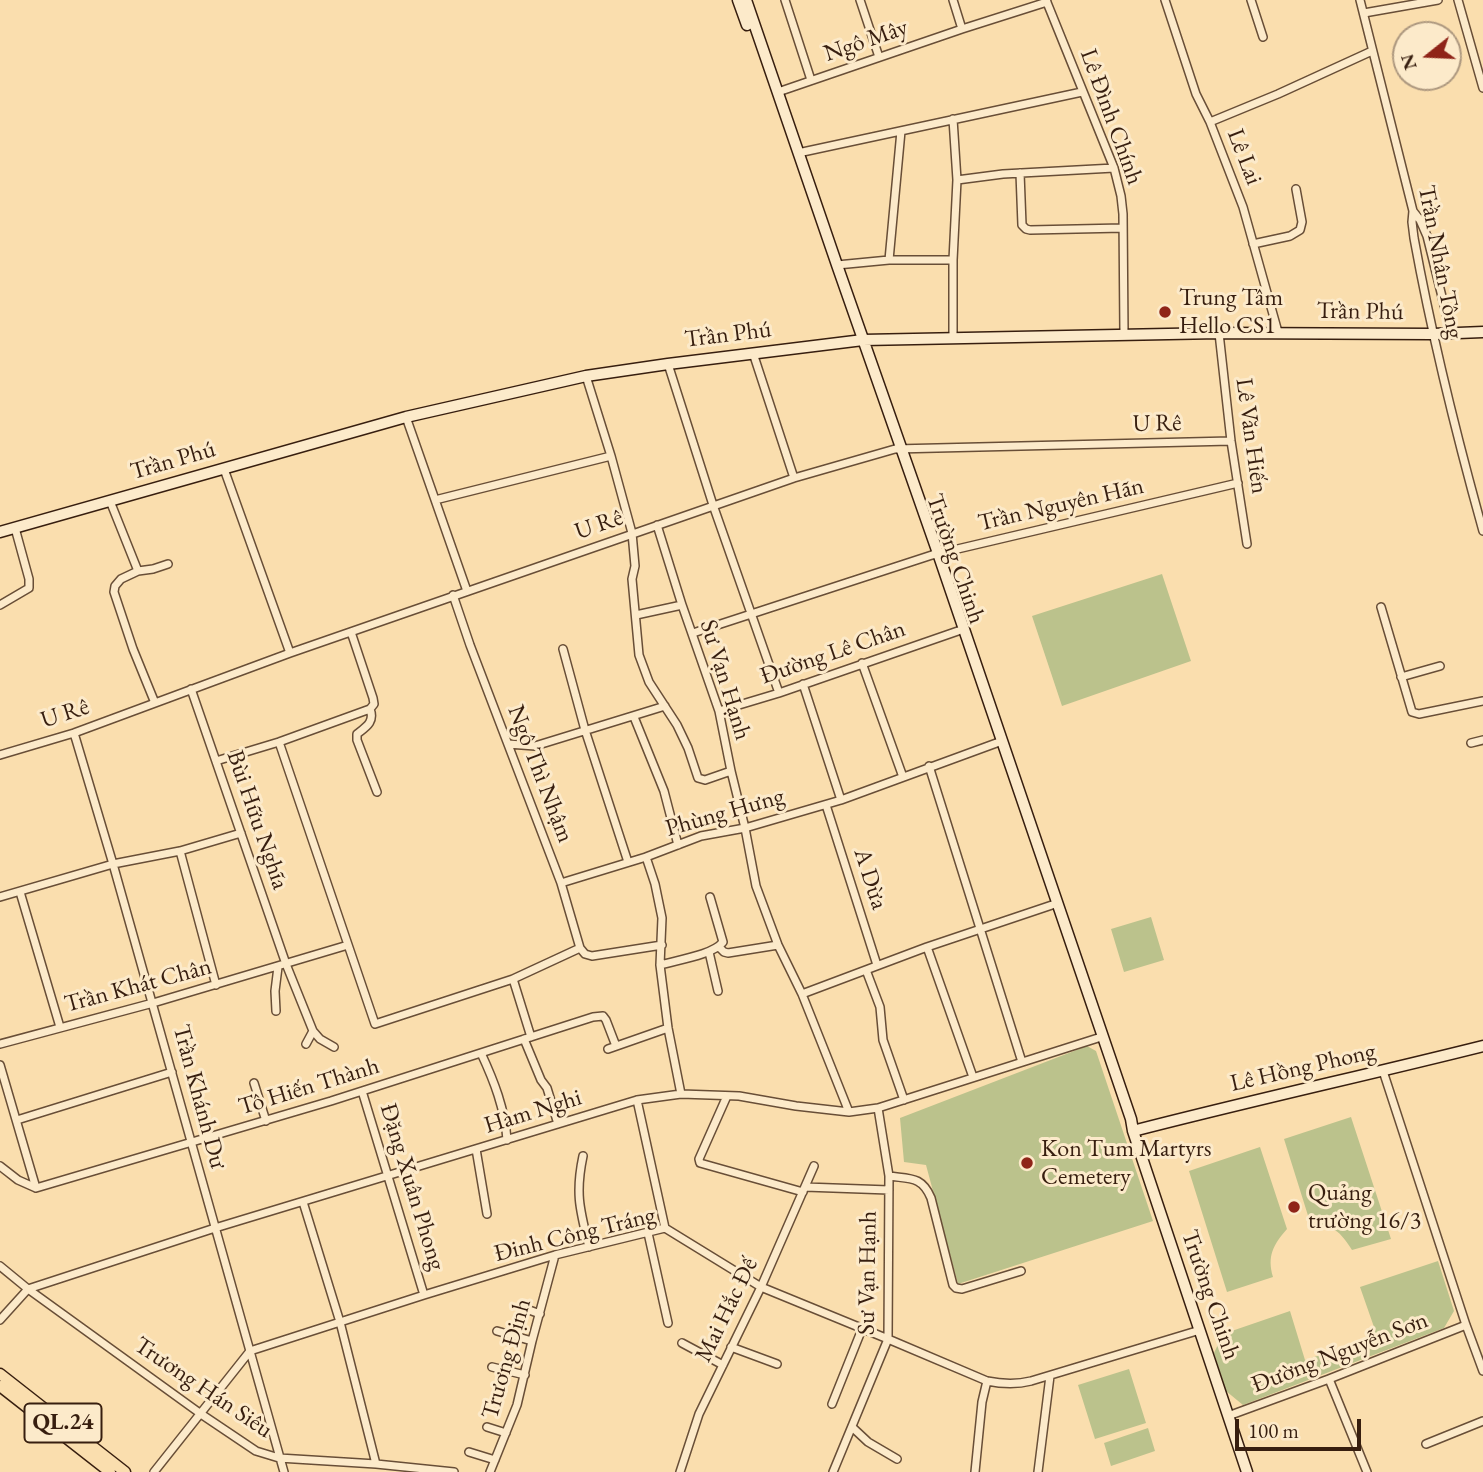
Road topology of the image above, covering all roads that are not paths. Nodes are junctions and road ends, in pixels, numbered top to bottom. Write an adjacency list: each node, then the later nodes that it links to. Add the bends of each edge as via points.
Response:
1 (738, 0): 42 (street, Trường Chinh)
2 (746, 0): 19 (street, Trường Chinh)
3 (785, 0): 17 (street)
4 (860, 0): 16 (street)
5 (953, 0): 13 (street)
6 (1165, 0): 22 (street, Lê Lai)
7 (1251, 0): 14 (street)
8 (1360, 0): 12 (street, Trần Nhân Tông)
9 (1438, 0): 12 (street)
10 (1458, 0): 18 (street)
11 (1046, 1): 13 (street, Ngô Mây); 20 (street, Lê Đình Chính)
12 (1364, 13): 15 (street, Trần Nhân Tông)
13 (962, 29): 16 (street, Ngô Mây)
14 (1263, 37)
15 (1373, 51): 22 (street); 29 (street, Trần Nhân Tông)
16 (879, 57): 17 (street, Ngô Mây)
17 (811, 80): 19 (street, Ngô Mây)
18 (1483, 88)
19 (778, 92): 24 (street, Trường Chinh)
20 (1082, 92): 21 (street); 25 (street, Lê Đình Chính)
21 (953, 119): 23 (street); 27 (street)
22 (1210, 122): 31 (street, Lê Lai)
23 (901, 131): 24 (street); 32 (street)
24 (799, 153): 34 (street, Trường Chinh)
25 (1114, 168): 26 (street); 30 (street, Lê Đình Chính)
26 (1020, 173): 27 (street); 30 (street, via 1022,225 1026,229)
27 (957, 180): 33 (street)
28 (1296, 189): 31 (street, via 1300,230)
29 (1413, 211): 38 (street, via 1427,236); 40 (street, Trần Nhân Tông)
30 (1123, 228): 39 (street, Lê Đình Chính)
31 (1253, 244): 35 (street, Lê Lai)
32 (889, 260): 33 (street); 34 (street)
33 (953, 260): 41 (street)
34 (837, 265): 42 (street, Trường Chinh)
35 (1278, 332): 37 (street, Trần Phú); 40 (street, Trần Phú)
36 (1483, 332): 38 (street, Trần Phú)
37 (1219, 333): 39 (street, Trần Phú); 47 (street, Lê Văn Hiến)
38 (1451, 333): 40 (street, Trần Phú)
39 (1124, 334): 41 (street, Trần Phú)
40 (1433, 334): 58 (street, Trần Nhân Tông)
41 (953, 337): 42 (street, Trần Phú)
42 (860, 340): 43 (street, Trần Phú); 48 (street, Trường Chinh)
43 (752, 353): 44 (street, Trần Phú); 51 (street)
44 (668, 364): 45 (street, Trần Phú); 55 (street)
45 (586, 376): 46 (street, Trần Phú); 49 (street, Sư Vạn Hạnh)
46 (406, 417): 50 (street, Trần Phú); 53 (street)
47 (1231, 441): 48 (street, U Rê); 52 (street, Lê Văn Hiến)
48 (898, 449): 51 (street, U Rê); 62 (street, Trường Chinh)
49 (611, 456): 53 (street); 60 (street, Sư Vạn Hạnh)
50 (224, 469): 54 (street, Trần Phú); 76 (street)
51 (794, 478): 55 (street, U Rê)
52 (1238, 483): 61 (street, Lê Văn Hiến); 62 (street, Trần Nguyên Hãn)
53 (435, 500): 65 (street)
54 (110, 501): 57 (street, Trần Phú); 64 (street)
55 (713, 505): 56 (street, U Rê); 71 (street)
56 (657, 525): 60 (street, U Rê); 68 (street)
57 (15, 528): 59 (street, Trần Phú); 67 (street, via 29,588)
58 (1483, 531)
59 (0, 532)
60 (632, 534): 65 (street, U Rê); 70 (street, Sư Vạn Hạnh)
61 (1247, 544)
62 (935, 554): 71 (street, Trần Nguyên Hãn); 72 (street, Trường Chinh); 93 (street, Trường Chinh)
63 (169, 564): 64 (street)
64 (138, 571): 84 (street, via 121,579 114,592)
65 (467, 590): 66 (street, U Rê)
66 (453, 595): 73 (street, U Rê); 95 (street, Ngô Thì Nhậm)
67 (0, 605)
68 (682, 605): 70 (street, Sư Vạn Hạnh); 74 (street, Sư Vạn Hạnh)
69 (1381, 607): 79 (street)
70 (636, 615): 85 (street, Sư Vạn Hạnh, via 639,655)
71 (752, 615): 74 (street, Trần Nguyên Hãn); 82 (street)
72 (958, 631): 77 (street, Đường Lê Chân); 93 (street, Trường Chinh)
73 (351, 632): 76 (street, U Rê); 86 (street, via 373,698)
74 (693, 633): 87 (street, Sư Vạn Hạnh)
75 (563, 649): 89 (street)
76 (290, 653): 81 (street, U Rê)
77 (862, 663): 80 (street, Đường Lê Chân); 100 (street)
78 (1440, 666): 79 (street)
79 (1401, 677): 83 (street, via 1415,714)
80 (803, 684): 82 (street, Đường Lê Chân); 102 (street)
81 (191, 689): 84 (street, U Rê); 97 (street, Bùi Hữu Nghĩa)
82 (779, 693): 87 (street, Đường Lê Chân)
83 (1483, 701)
84 (155, 702): 90 (street, U Rê)
85 (665, 706): 88 (street); 99 (street, Sư Vạn Hạnh, via 698,778)
86 (370, 709): 92 (street); 101 (street, via 370,723 356,734)
87 (719, 711): 99 (street, Sư Vạn Hạnh)
88 (634, 717): 89 (street); 106 (street, via 664,791)
89 (585, 730): 95 (street, via 535,746); 109 (street)
90 (74, 733): 96 (street, U Rê); 110 (street, Trần Khánh Dư)
91 (1483, 740): 94 (street)
92 (279, 741): 97 (street); 117 (street)
93 (999, 742): 98 (street, Phùng Hưng); 115 (street, Trường Chinh); 163 (street, Trường Chinh)
94 (1471, 743)
95 (508, 744): 111 (street, Ngô Thì Nhậm)
96 (0, 755)
97 (216, 761): 105 (street, Bùi Hữu Nghĩa)
98 (929, 766): 100 (street, Phùng Hưng); 116 (street)
99 (731, 771): 104 (street, Sư Vạn Hạnh)
100 (903, 777): 102 (street, Phùng Hưng)
101 (377, 792)
102 (841, 800): 103 (street, Phùng Hưng)
103 (826, 805): 104 (street, Phùng Hưng); 126 (street, A Dừa)
104 (745, 828): 106 (street, Phùng Hưng); 119 (street, Sư Vạn Hạnh, via 756,886)
105 (241, 833): 107 (street); 124 (street, Bùi Hữu Nghĩa)
106 (678, 845): 108 (street, Phùng Hưng)
107 (180, 851): 110 (street); 130 (street)
108 (646, 857): 109 (street); 118 (street, Phùng Hưng, via 662,918)
109 (628, 862): 111 (street)
110 (113, 864): 112 (street); 133 (street, Trần Khánh Dư)
111 (561, 883): 122 (street, Ngô Thì Nhậm)
112 (20, 892): 113 (street); 135 (street)
113 (0, 897)
114 (710, 897): 120 (street, via 723,942)
115 (1052, 905): 116 (street); 139 (street, Trường Chinh)
116 (980, 928): 121 (street); 147 (street)
117 (348, 945): 124 (street, Trần Khát Chân); 129 (street, via 375,1024)
118 (662, 945): 122 (street, via 592,956); 125 (street, Phùng Hưng)
119 (778, 945): 120 (street, via 728,953); 132 (street, Sư Vạn Hạnh)
120 (719, 947): 123 (street)
121 (927, 947): 126 (street); 151 (street)
122 (580, 948): 129 (street)
123 (709, 952): 125 (street); 131 (street)
124 (286, 964): 127 (street, Trần Khát Chân); 137 (street, Bùi Hữu Nghĩa)
125 (660, 965): 136 (street, Phùng Hưng)
126 (877, 965): 128 (street)
127 (278, 967): 130 (street, Trần Khát Chân); 134 (street)
128 (866, 970): 132 (street); 157 (street)
129 (513, 979): 138 (street)
130 (216, 985): 133 (street, Trần Khát Chân)
131 (718, 991)
132 (802, 994): 159 (street, Sư Vạn Hạnh)
133 (153, 1003): 135 (street, Trần Khát Chân); 150 (street, Trần Khánh Dư)
134 (276, 1011)
135 (60, 1027): 141 (street, Trần Khát Chân)
136 (668, 1028): 144 (street); 154 (street, Phùng Hưng)
137 (313, 1031): 140 (street); 143 (street)
138 (528, 1038): 144 (street, Tô Hiến Thành, via 603,1016); 146 (street, Tô Hiến Thành); 162 (street)
139 (1098, 1038): 147 (street, Hàm Nghi); 163 (street, Trường Chinh, via 1125,1121)
140 (306, 1044)
141 (0, 1045)
142 (1483, 1045): 149 (street, Lê Hồng Phong)
143 (334, 1046)
144 (616, 1046): 145 (street)
145 (608, 1049)
146 (481, 1053): 153 (street, Tô Hiến Thành); 164 (street, via 504,1114)
147 (1022, 1062): 151 (street, Hàm Nghi)
148 (0, 1065): 160 (street)
149 (1383, 1071): 163 (street, Lê Hồng Phong); 192 (street)
150 (172, 1072): 160 (street); 165 (street, Trần Khánh Dư)
151 (973, 1077): 157 (street, Hàm Nghi)
152 (254, 1083): 161 (street)
153 (362, 1091): 161 (street, Tô Hiến Thành); 170 (street, Đặng Xuân Phong)
154 (681, 1094): 155 (street, Hàm Nghi); 156 (street, Hàm Nghi)
155 (727, 1096): 159 (street, Hàm Nghi); 173 (street, via 700,1163)
156 (637, 1100): 162 (street, Hàm Nghi); 178 (street)
157 (904, 1100): 158 (street, Hàm Nghi)
158 (878, 1108): 159 (street, Hàm Nghi); 171 (street, Sư Vạn Hạnh)
159 (849, 1112)
160 (17, 1120): 172 (street)
161 (266, 1121): 165 (street, Tô Hiến Thành)
162 (558, 1124): 164 (street, Hàm Nghi)
163 (1133, 1131): 194 (street, Trường Chinh)
164 (507, 1139): 166 (street, Hàm Nghi)
165 (192, 1143): 172 (street, Tô Hiến Thành); 177 (street, Trần Khánh Dư)
166 (476, 1149): 170 (street, Hàm Nghi); 176 (street)
167 (583, 1156): 180 (street, via 578,1197)
168 (0, 1166): 172 (street)
169 (814, 1166): 173 (street, Mai Hắc Đế)
170 (388, 1175): 175 (street, Hàm Nghi); 186 (street, Đặng Xuân Phong)
171 (889, 1177): 174 (street, Sư Vạn Hạnh); 183 (street, via 918,1180 926,1186 956,1288)
172 (36, 1188)
173 (804, 1189): 174 (street); 184 (street, Mai Hắc Đế)
174 (889, 1190): 196 (street, Sư Vạn Hạnh)
175 (303, 1202): 177 (street, Hàm Nghi); 190 (street)
176 (486, 1214)
177 (215, 1227): 185 (street, Hàm Nghi); 200 (street, Trần Khánh Dư)
178 (665, 1228): 179 (street, Đinh Công Tráng); 184 (street, Đinh Công Tráng)
179 (648, 1233): 180 (street, Đinh Công Tráng); 191 (street)
180 (589, 1247): 181 (street, Đinh Công Tráng)
181 (555, 1255): 186 (street, Đinh Công Tráng); 188 (street, Trương Định)
182 (0, 1266): 185 (street, Trương Hán Siêu)
183 (1021, 1271)
184 (761, 1287): 193 (street, Đinh Công Tráng); 199 (street, Mai Hắc Đế)
185 (28, 1289): 189 (street, Hàm Nghi); 212 (street, Trương Hán Siêu)
186 (424, 1295): 190 (street, Đinh Công Tráng)
187 (521, 1307): 188 (street)
188 (540, 1314): 197 (street, Trương Định)
189 (0, 1320)
190 (340, 1322): 200 (street, Đinh Công Tráng); 223 (street)
191 (668, 1323)
192 (1466, 1325): 204 (street); 208 (street, Đường Nguyễn Sơn)
193 (862, 1329): 196 (street, Đinh Công Tráng); 211 (street)
194 (1200, 1329): 207 (street, Đinh Công Tráng); 213 (street, Trường Chinh)
195 (496, 1331): 197 (street)
196 (888, 1339): 209 (street, Đinh Công Tráng); 216 (street, Sư Vạn Hạnh)
197 (532, 1341): 206 (street, Trương Định)
198 (682, 1343): 202 (street)
199 (731, 1347): 201 (street); 202 (street, Mai Hắc Đế)
200 (250, 1351): 212 (street); 220 (street, Trần Khánh Dư)
201 (777, 1364)
202 (723, 1365): 230 (street, Mai Hắc Đế, via 699,1414)
203 (492, 1367): 206 (street)
204 (1483, 1371)
205 (0, 1374): 225 (main road, QL.24)
206 (525, 1375): 217 (street, Trương Định)
207 (1050, 1376): 209 (street, Đinh Công Tráng, via 1018,1385); 233 (street)
208 (1329, 1379): 213 (street, Đường Nguyễn Sơn); 235 (street)
209 (986, 1381): 232 (street)
210 (0, 1386): 224 (main road, QL.24)
211 (832, 1404)
212 (201, 1414): 220 (street, Trương Hán Siêu, via 256,1451); 226 (street)
213 (1228, 1416): 234 (street, Trường Chinh)
214 (1483, 1421): 218 (street)
215 (487, 1427): 217 (street)
216 (852, 1427): 221 (street); 231 (street, Sư Vạn Hạnh)
217 (506, 1433): 222 (street, Trương Định)
218 (1426, 1444)
219 (469, 1452): 222 (street)
220 (279, 1458): 223 (street, Trương Hán Siêu); 227 (street, Trần Khánh Dư)
221 (897, 1458)
222 (495, 1460): 229 (street, Trương Định)
223 (376, 1464): 228 (street, Trương Hán Siêu)
224 (110, 1472)
225 (125, 1472)
226 (154, 1472)
227 (284, 1472)
228 (454, 1472)
229 (490, 1472)
230 (680, 1472)
231 (833, 1472)
232 (975, 1472)
233 (1038, 1472)
234 (1247, 1472)
235 (1367, 1472)

